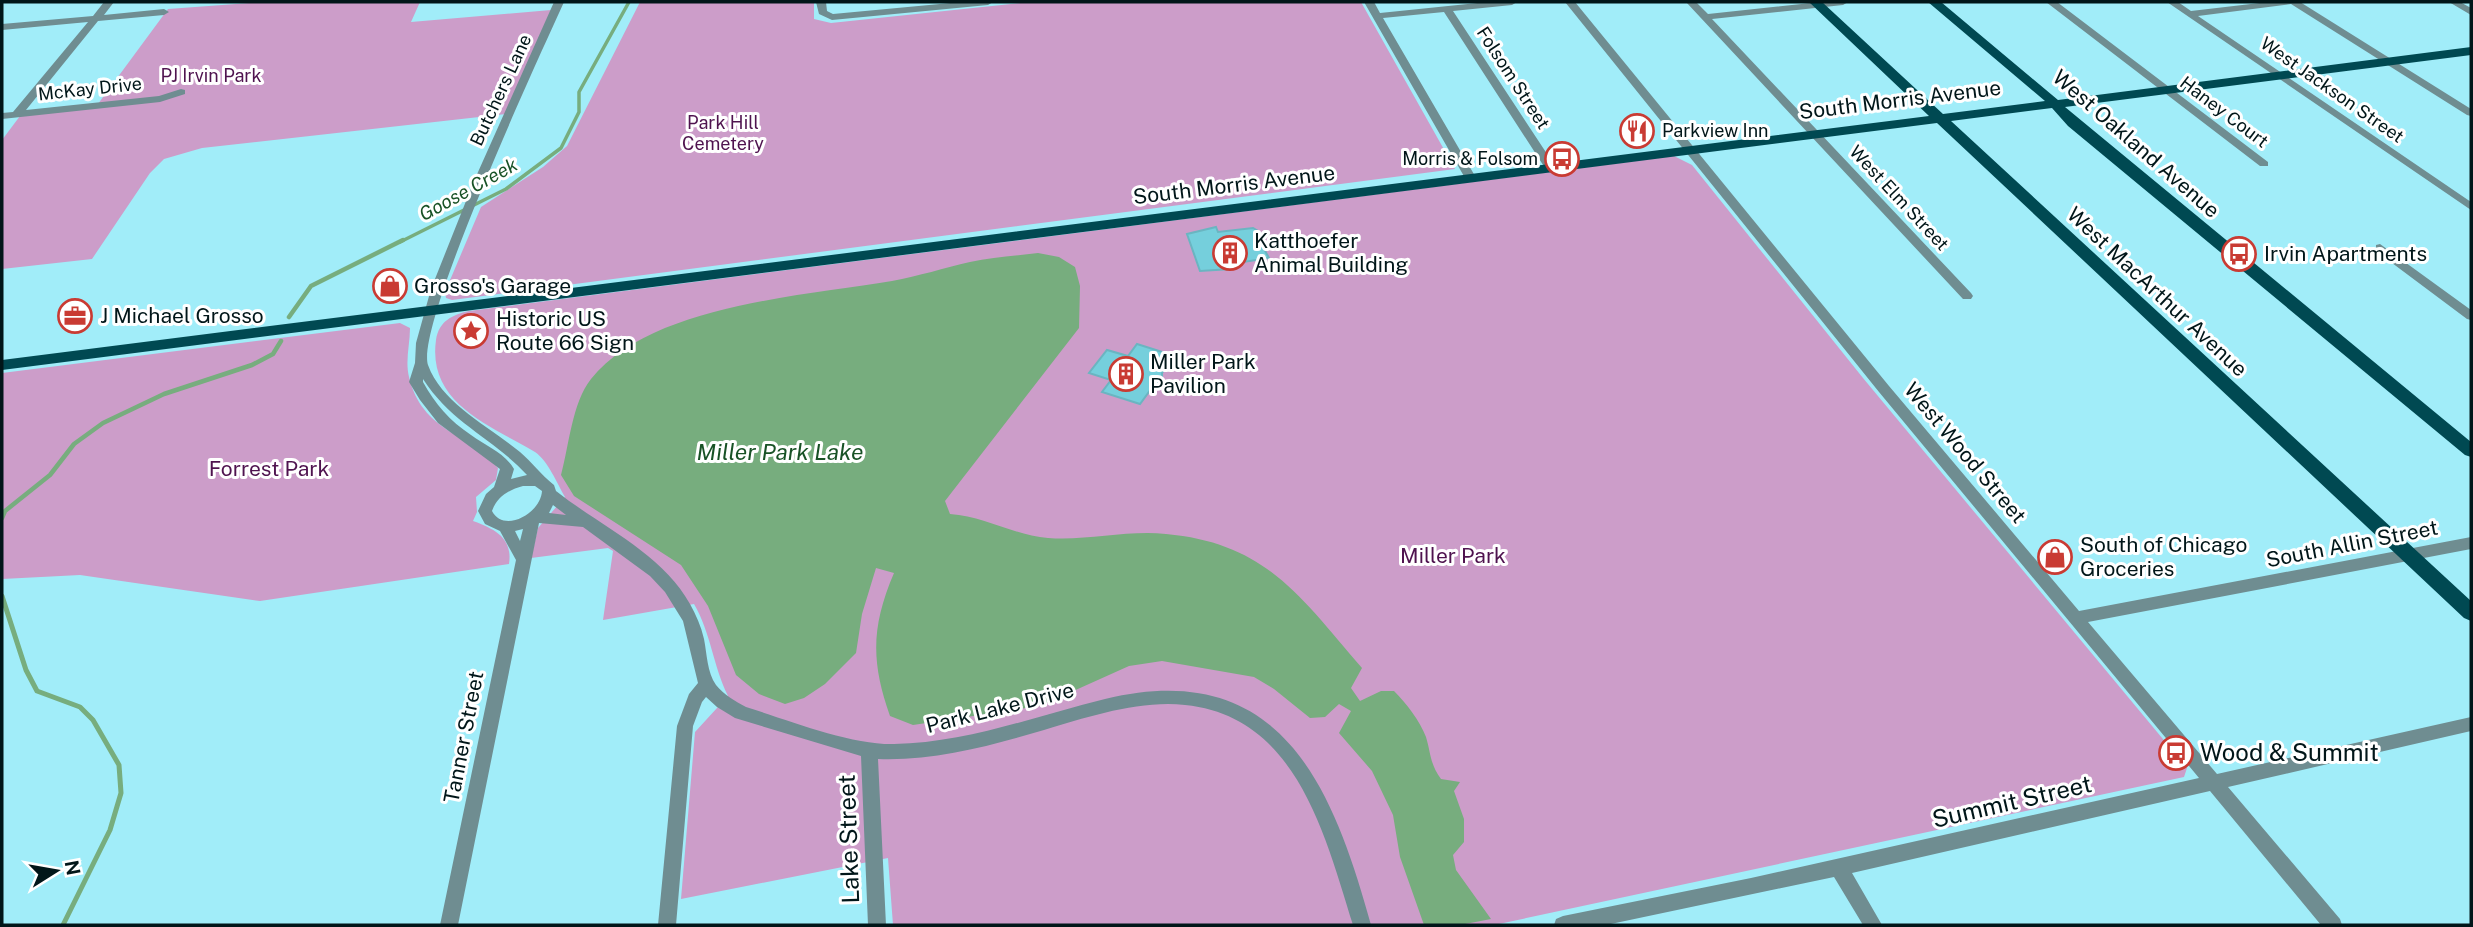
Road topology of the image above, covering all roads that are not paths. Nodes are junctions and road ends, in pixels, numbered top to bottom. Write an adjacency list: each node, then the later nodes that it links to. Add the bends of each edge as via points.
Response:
1 (109, 2): 22 (street)
2 (559, 2): 42 (street, Butchers Lane)
3 (821, 2): 4 (street, via 827,17)
4 (988, 2)
5 (1369, 2): 20 (street)
6 (1512, 2): 16 (street)
7 (1570, 2): 35 (street, West Wood Street)
8 (1691, 2): 21 (street, West Elm Street)
9 (1843, 2): 15 (street)
10 (1934, 2): 29 (main road, West Oakland Avenue)
11 (2050, 2): 27 (street, Haney Court)
12 (2172, 2): 19 (street, West Jackson Street)
13 (2292, 2): 19 (street); 25 (street)
14 (2454, 2): 18 (street)
15 (1816, 3): 21 (street); 33 (main road, West MacArthur Avenue)
16 (1447, 9): 20 (street); 37 (street, Folsom Street)
17 (164, 12): 22 (street)
18 (2471, 12)
19 (2189, 13): 26 (street, West Jackson Street)
20 (1377, 16): 38 (street)
21 (1706, 17): 34 (street, West Elm Street)
22 (95, 19): 23 (street); 31 (street)
23 (2, 27)
24 (2471, 51): 25 (main road, South Morris Avenue)
25 (2389, 60): 26 (main road, South Morris Avenue); 30 (street)
26 (2278, 74): 27 (main road, South Morris Avenue); 39 (street, West Jackson Street)
27 (2164, 88): 29 (main road, South Morris Avenue); 36 (street, Haney Court)
28 (181, 92): 31 (street, McKay Drive, via 160,99)
29 (2052, 102): 33 (main road, South Morris Avenue); 46 (main road, West Oakland Avenue)
30 (2471, 113)
31 (17, 114): 32 (street, McKay Drive)
32 (2, 116)
33 (1937, 117): 34 (main road, South Morris Avenue); 54 (main road, West MacArthur Avenue)
34 (1814, 132): 35 (main road, South Morris Avenue); 41 (street, West Elm Street)
35 (1688, 148): 37 (main road, South Morris Avenue); 57 (street, West Wood Street)
36 (2264, 164)
37 (1549, 166): 38 (main road, South Morris Avenue)
38 (1469, 176): 42 (main road, South Morris Avenue)
39 (2471, 207)
40 (2380, 248): 43 (street)
41 (1967, 296)
42 (430, 310): 44 (street); 45 (main road, South Morris Avenue)
43 (2471, 316)
44 (421, 363): 47 (street, via 437,391 461,416 524,461); 48 (street, via 416,382 428,406 446,425 507,469)
45 (2, 365)
46 (2471, 451)
47 (539, 481): 48 (street, via 520,481); 49 (street)
48 (499, 489): 52 (street, via 488,501 485,515)
49 (551, 495): 50 (street); 51 (street)
50 (534, 518): 51 (street); 52 (street); 55 (street, Tanner Street)
51 (582, 522): 58 (street, via 654,571 673,591 691,621)
52 (505, 526): 55 (street)
53 (2471, 542): 54 (street, South Allin Street)
54 (2409, 555): 56 (main road, West MacArthur Avenue); 57 (street, South Allin Street)
55 (522, 556): 63 (street, Tanner Street)
56 (2471, 613)
57 (2076, 618): 61 (street, West Wood Street)
58 (706, 685): 60 (street, Park Lake Drive, via 725,706 741,713); 64 (street, via 685,726)
59 (2471, 724): 61 (street, Summit Street)
60 (870, 751): 65 (street, Lake Street); 66 (street, Park Lake Drive, via 909,752 956,745 1130,701 1163,698 1223,705 1266,726 1304,773 1320,805)
61 (2212, 782): 62 (street, Summit Street); 69 (street, West Wood Street)
62 (1838, 866): 67 (street, Summit Street); 68 (street)
63 (449, 925)
64 (667, 925)
65 (877, 925)
66 (1362, 925)
67 (1563, 925)
68 (1873, 925)
69 (2333, 925)

